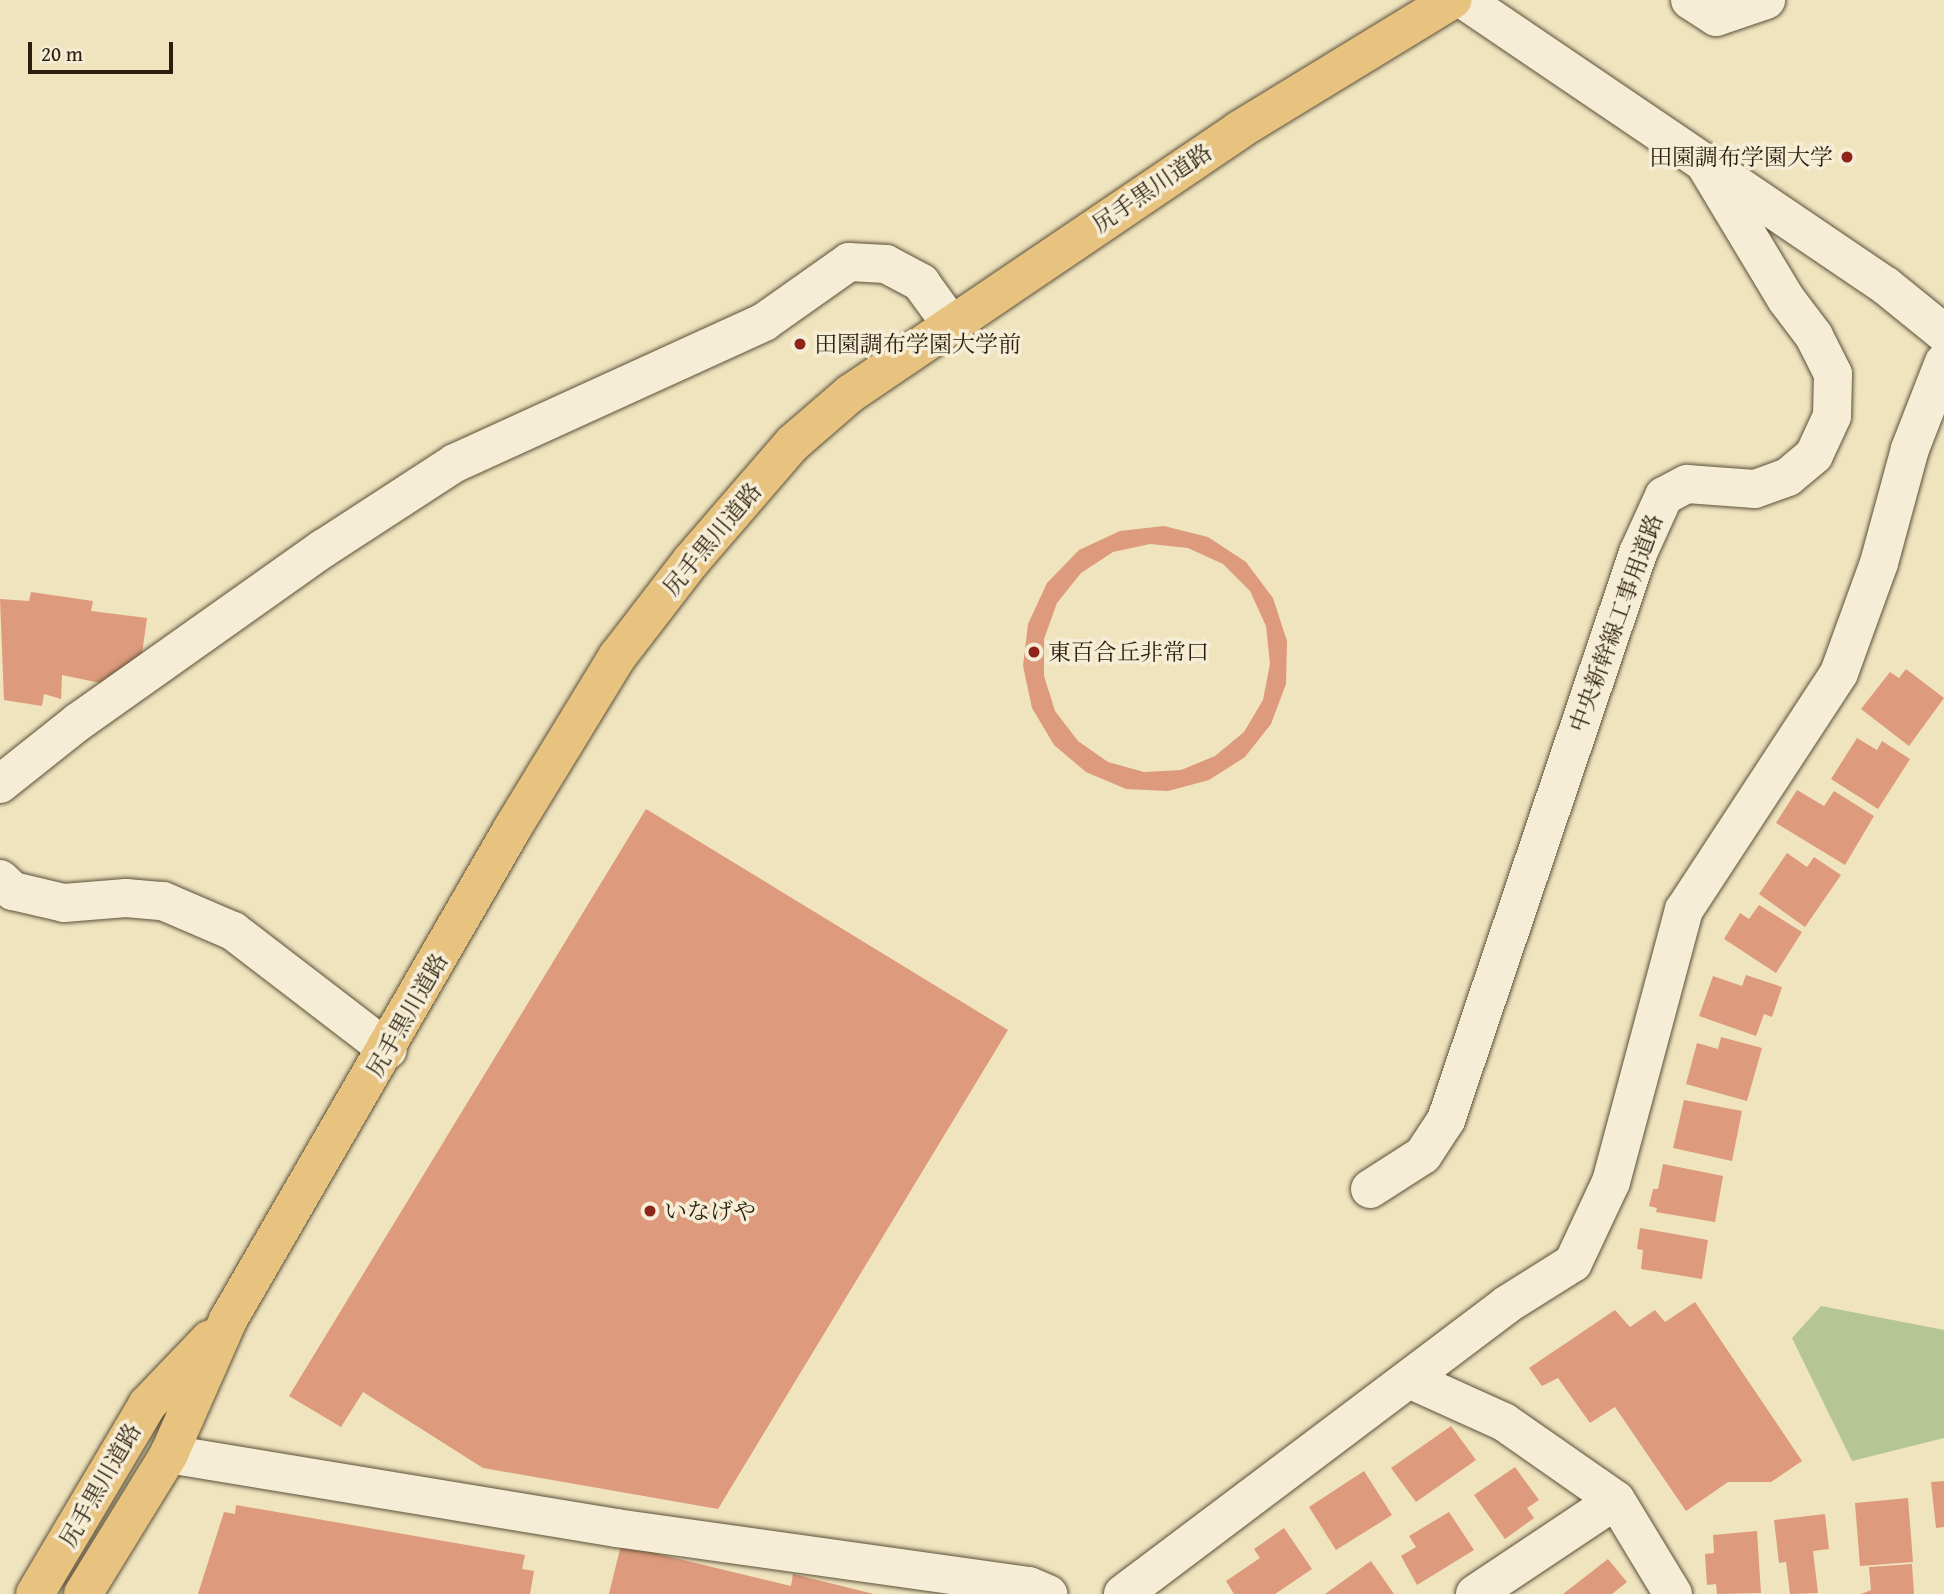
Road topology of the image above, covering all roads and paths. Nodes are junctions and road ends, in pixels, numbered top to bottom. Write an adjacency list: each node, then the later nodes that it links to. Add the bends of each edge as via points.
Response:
1 (1451, 0): 6 (main road, 尻手黒川道路, via 1239,130)
2 (1464, 0): 5 (street)
3 (1690, 0): 4 (street, via 1716,17)
4 (1766, 0)
5 (1705, 164): 7 (street, via 1886,286); 12 (street, 中央新幹線工事用道路, via 1786,299 1814,335 1833,374 1832,416 1814,455 1788,477 1755,489 1687,484 1664,496 1651,518 1446,1120 1423,1156)
6 (950, 323): 9 (street, via 921,283 886,264 849,262 764,322 455,463 268,587 78,722); 11 (main road, 尻手黒川道路, via 851,393 793,443 691,561 617,657 512,829)
7 (1944, 333)
8 (1944, 362): 14 (street, via 1910,449 1879,563 1839,673 1684,910 1611,1182 1573,1263 1506,1305)
9 (0, 784)
10 (0, 879): 11 (street, via 13,891 64,903 163,901 233,932)
11 (388, 1050): 13 (main road, 尻手黒川道路)
12 (1370, 1189)
13 (229, 1320): 15 (main road, 尻手黒川道路); 17 (main road, 尻手黒川道路, via 146,1405)
14 (1411, 1380): 16 (street, via 1504,1422); 20 (street)
15 (169, 1454): 18 (main road, 尻手黒川道路); 19 (street, via 616,1528 1029,1586)
16 (1616, 1500): 21 (street); 22 (street)
17 (35, 1594)
18 (83, 1594)
19 (1048, 1594)
20 (1123, 1594)
21 (1475, 1594)
22 (1673, 1594)

